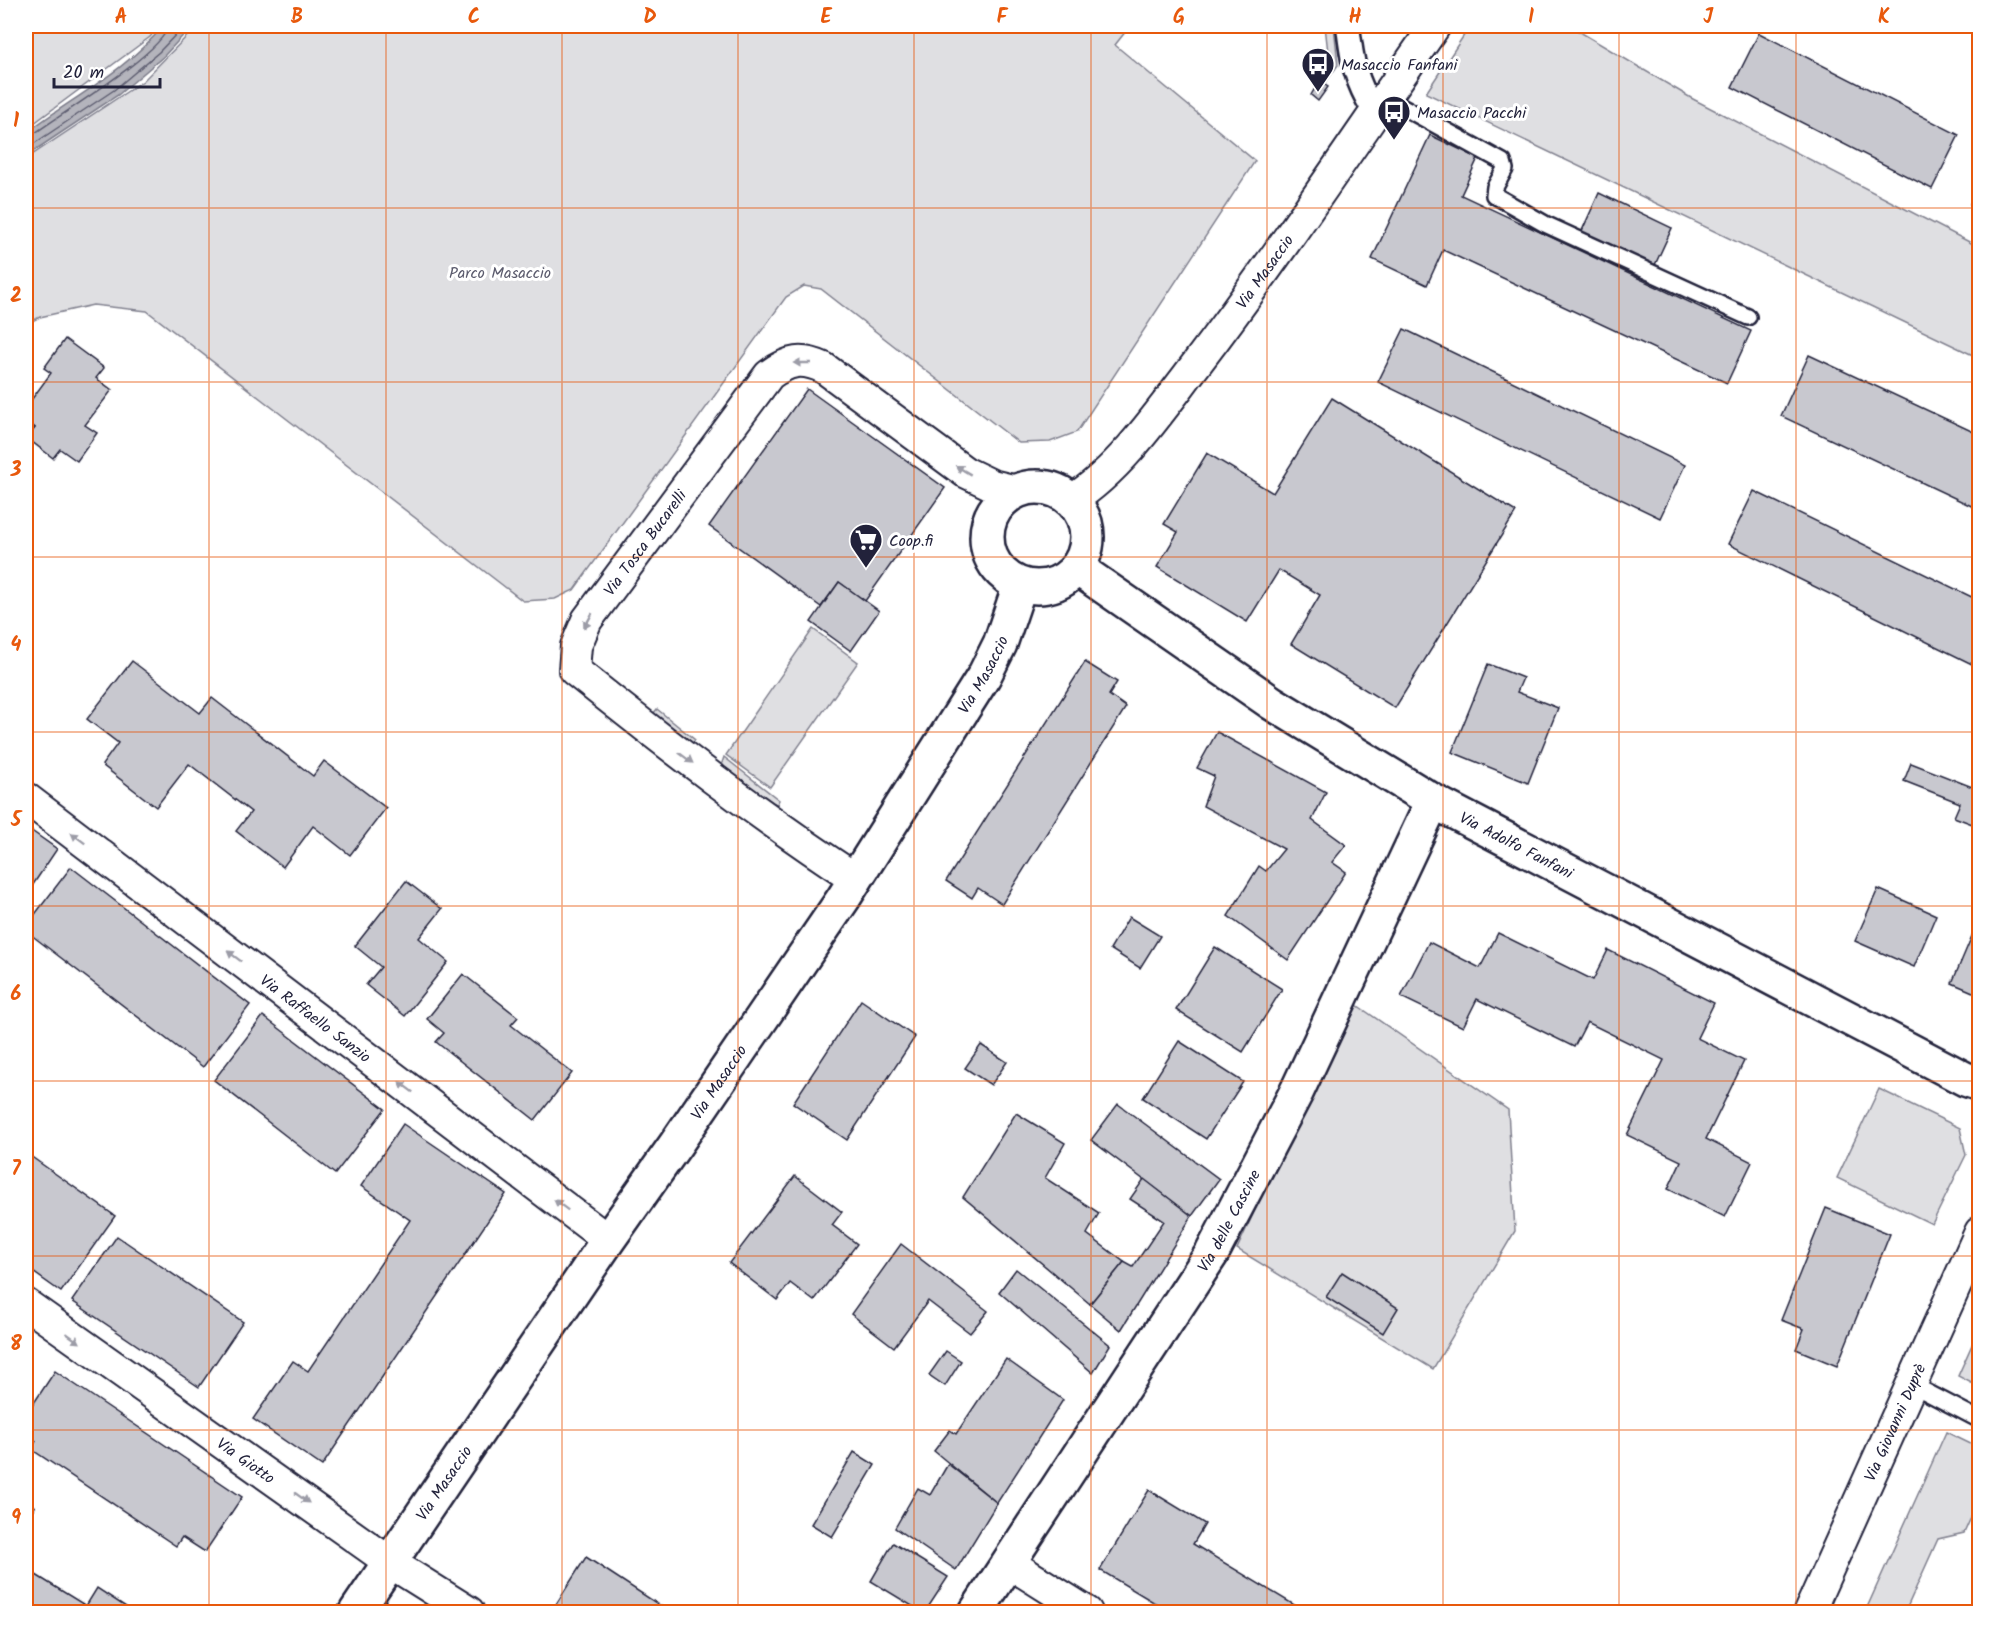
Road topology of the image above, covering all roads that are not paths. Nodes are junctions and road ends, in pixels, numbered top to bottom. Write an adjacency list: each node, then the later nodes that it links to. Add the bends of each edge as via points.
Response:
1 (1348, 26): 3 (street, via 1357,79)
2 (1435, 26): 3 (street, Via Masaccio)
3 (1380, 104): 4 (lane, via 1503,162 1505,169 1494,187 1494,195 1545,224); 6 (street, Via Masaccio, via 1216,338 1150,424 1092,488)
4 (1748, 317)
5 (1017, 491): 6 (street, via 1044,488); 8 (street, via 990,518 987,546 999,570); 11 (street, Via Tosca Bucarelli, one-way to 11, via 965,472 824,368 804,361 786,365 769,375 748,403 587,620 576,646 574,670 698,767)
6 (1072, 500): 7 (street, via 1082,514 1087,532 1087,547)
7 (1077, 568): 8 (street, via 1046,587); 10 (street, Via Adolfo Fanfani, via 1272,703)
8 (1020, 585): 11 (street, Via Masaccio, via 1000,644 984,675)
9 (26, 798): 14 (street, Via Raffaello Sanzio, one-way to 9)
10 (1433, 801): 12 (street, Via Adolfo Fanfani); 19 (street, Via delle Cascine, via 1297,1091 1212,1253)
11 (856, 879): 14 (street, Via Masaccio)
12 (1980, 1084)
13 (1980, 1232): 16 (street, Via Giovanni Duprè)
14 (608, 1240): 18 (street, Via Masaccio)
15 (26, 1304): 18 (street, Via Giotto, one-way to 18)
16 (1911, 1384): 17 (lane); 24 (street, Via Giovanni Duprè)
17 (1980, 1420)
18 (391, 1563): 20 (street, Via Masaccio); 21 (street, Via Giotto)
19 (1009, 1563): 22 (street, Via delle Cascine); 23 (street)
20 (356, 1612)
21 (469, 1612)
22 (976, 1612)
23 (1088, 1612)
24 (1809, 1612)

